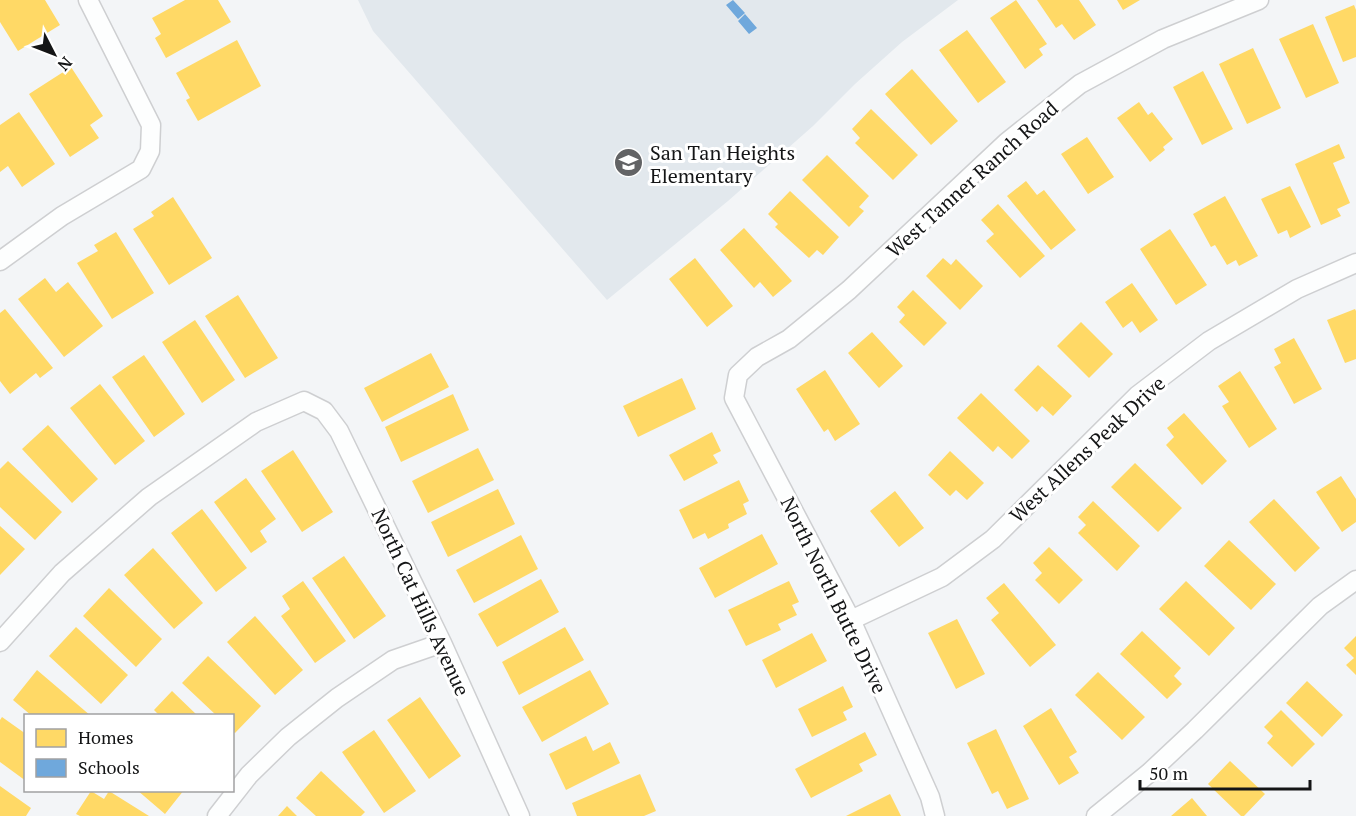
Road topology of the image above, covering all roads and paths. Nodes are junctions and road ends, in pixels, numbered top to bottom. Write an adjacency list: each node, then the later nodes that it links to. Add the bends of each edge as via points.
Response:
1 (88, 0): 3 (street, via 151,125 150,151 141,169 62,216)
2 (1259, 0): 5 (street, West Tanner Ranch Road, via 1163,39 1080,84 1006,142 849,290)
3 (0, 261)
4 (1356, 263): 7 (street, West Allens Peak Drive, via 1297,289 1209,341 1138,395 993,539 942,577)
5 (738, 375): 7 (street, North North Butte Drive, via 734,398)
6 (1356, 580): 13 (street, via 1320,606 1187,738)
7 (851, 620): 12 (street, North North Butte Drive)
8 (0, 642): 9 (street, North Cat Hills Avenue, via 62,573 149,497 256,422 304,400 324,411 339,432)
9 (442, 643): 10 (street, via 393,660 337,698 288,736); 11 (street, North Cat Hills Avenue)
10 (216, 816)
11 (519, 816)
12 (935, 816)
13 (1096, 816)

